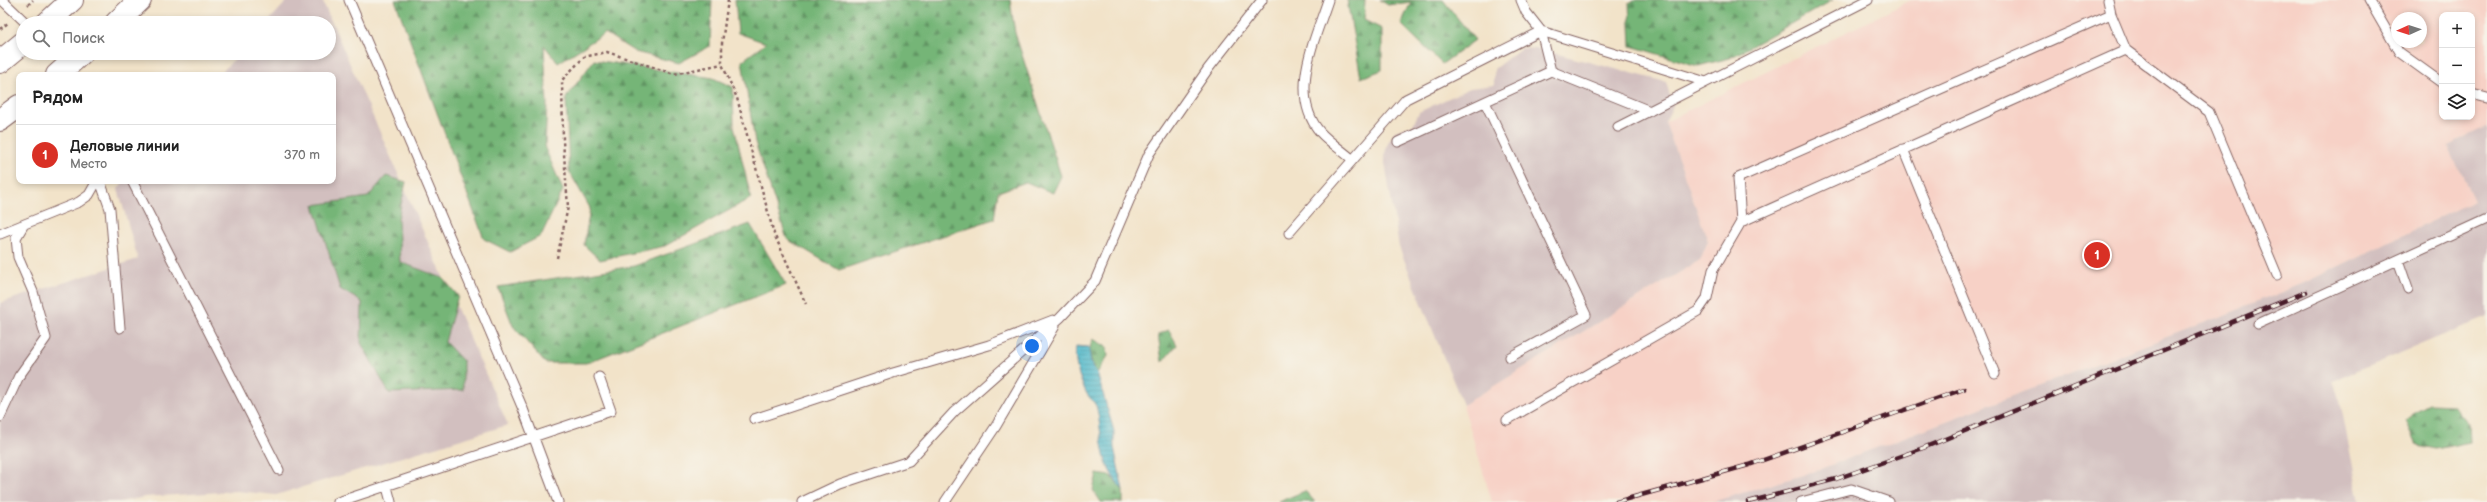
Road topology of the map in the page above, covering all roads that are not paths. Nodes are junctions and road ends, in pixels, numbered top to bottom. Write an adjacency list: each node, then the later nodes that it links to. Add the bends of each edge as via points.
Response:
1 (2, 0): 12 (lane)
2 (72, 0): 13 (main road)
3 (140, 0): 14 (main road)
4 (349, 0): 54 (lane)
5 (1262, 0): 45 (lane, via 1208,69 1149,154 1095,281)
6 (1328, 0): 33 (lane, via 1307,69 1304,92 1310,114 1320,132)
7 (1522, 0): 15 (lane, via 1526,12)
8 (1868, 0): 23 (lane)
9 (2108, 0): 11 (lane)
10 (2369, 0): 22 (lane, via 2399,52)
11 (2111, 14): 17 (lane); 38 (lane, via 1738,178)
12 (19, 16)
13 (55, 16)
14 (123, 16)
15 (1541, 32): 20 (lane); 23 (lane); 33 (lane, via 1406,99)
16 (16, 49): 19 (main road)
17 (2126, 50): 32 (lane); 43 (lane, via 2209,112)
18 (75, 60): 21 (main road)
19 (0, 62)
20 (1551, 71): 26 (lane); 28 (lane)
21 (63, 72)
22 (2439, 81)
23 (1706, 82): 28 (lane)
24 (2475, 95): 25 (lane)
25 (2487, 98)
26 (1485, 102): 31 (lane); 48 (lane, via 1586,315)
27 (16, 108): 29 (main road)
28 (1650, 111): 30 (lane)
29 (0, 120)
30 (1618, 127)
31 (1398, 142)
32 (1904, 149): 38 (lane); 49 (lane)
33 (1353, 160): 40 (lane)
34 (95, 184): 39 (lane, via 88,195 79,202)
35 (101, 184): 47 (lane, via 110,209)
36 (134, 184): 55 (lane)
37 (2487, 219): 42 (lane)
38 (1741, 222): 53 (lane, via 1713,270 1707,298 1698,311)
39 (23, 226): 41 (lane); 51 (lane, via 16,238 18,257 33,292 46,338 19,376)
40 (1289, 233)
41 (0, 234)
42 (2398, 260): 44 (lane); 46 (lane)
43 (2277, 275)
44 (2408, 289)
45 (1060, 318): 52 (lane, via 989,346 893,373); 60 (lane, via 954,412 909,461 840,484); 61 (lane, via 996,426)
46 (2258, 324)
47 (120, 328)
48 (1510, 357)
49 (1995, 374)
50 (599, 377): 54 (lane, via 611,411)
51 (0, 417)
52 (754, 419)
53 (1507, 420)
54 (534, 437): 56 (lane); 59 (lane)
55 (279, 470)
56 (387, 487): 57 (lane); 58 (lane)
57 (338, 502)
58 (391, 502)
59 (558, 502)
60 (802, 502)
61 (945, 502)
62 (1801, 502): 63 (lane, via 1852,489)
63 (1889, 502)

